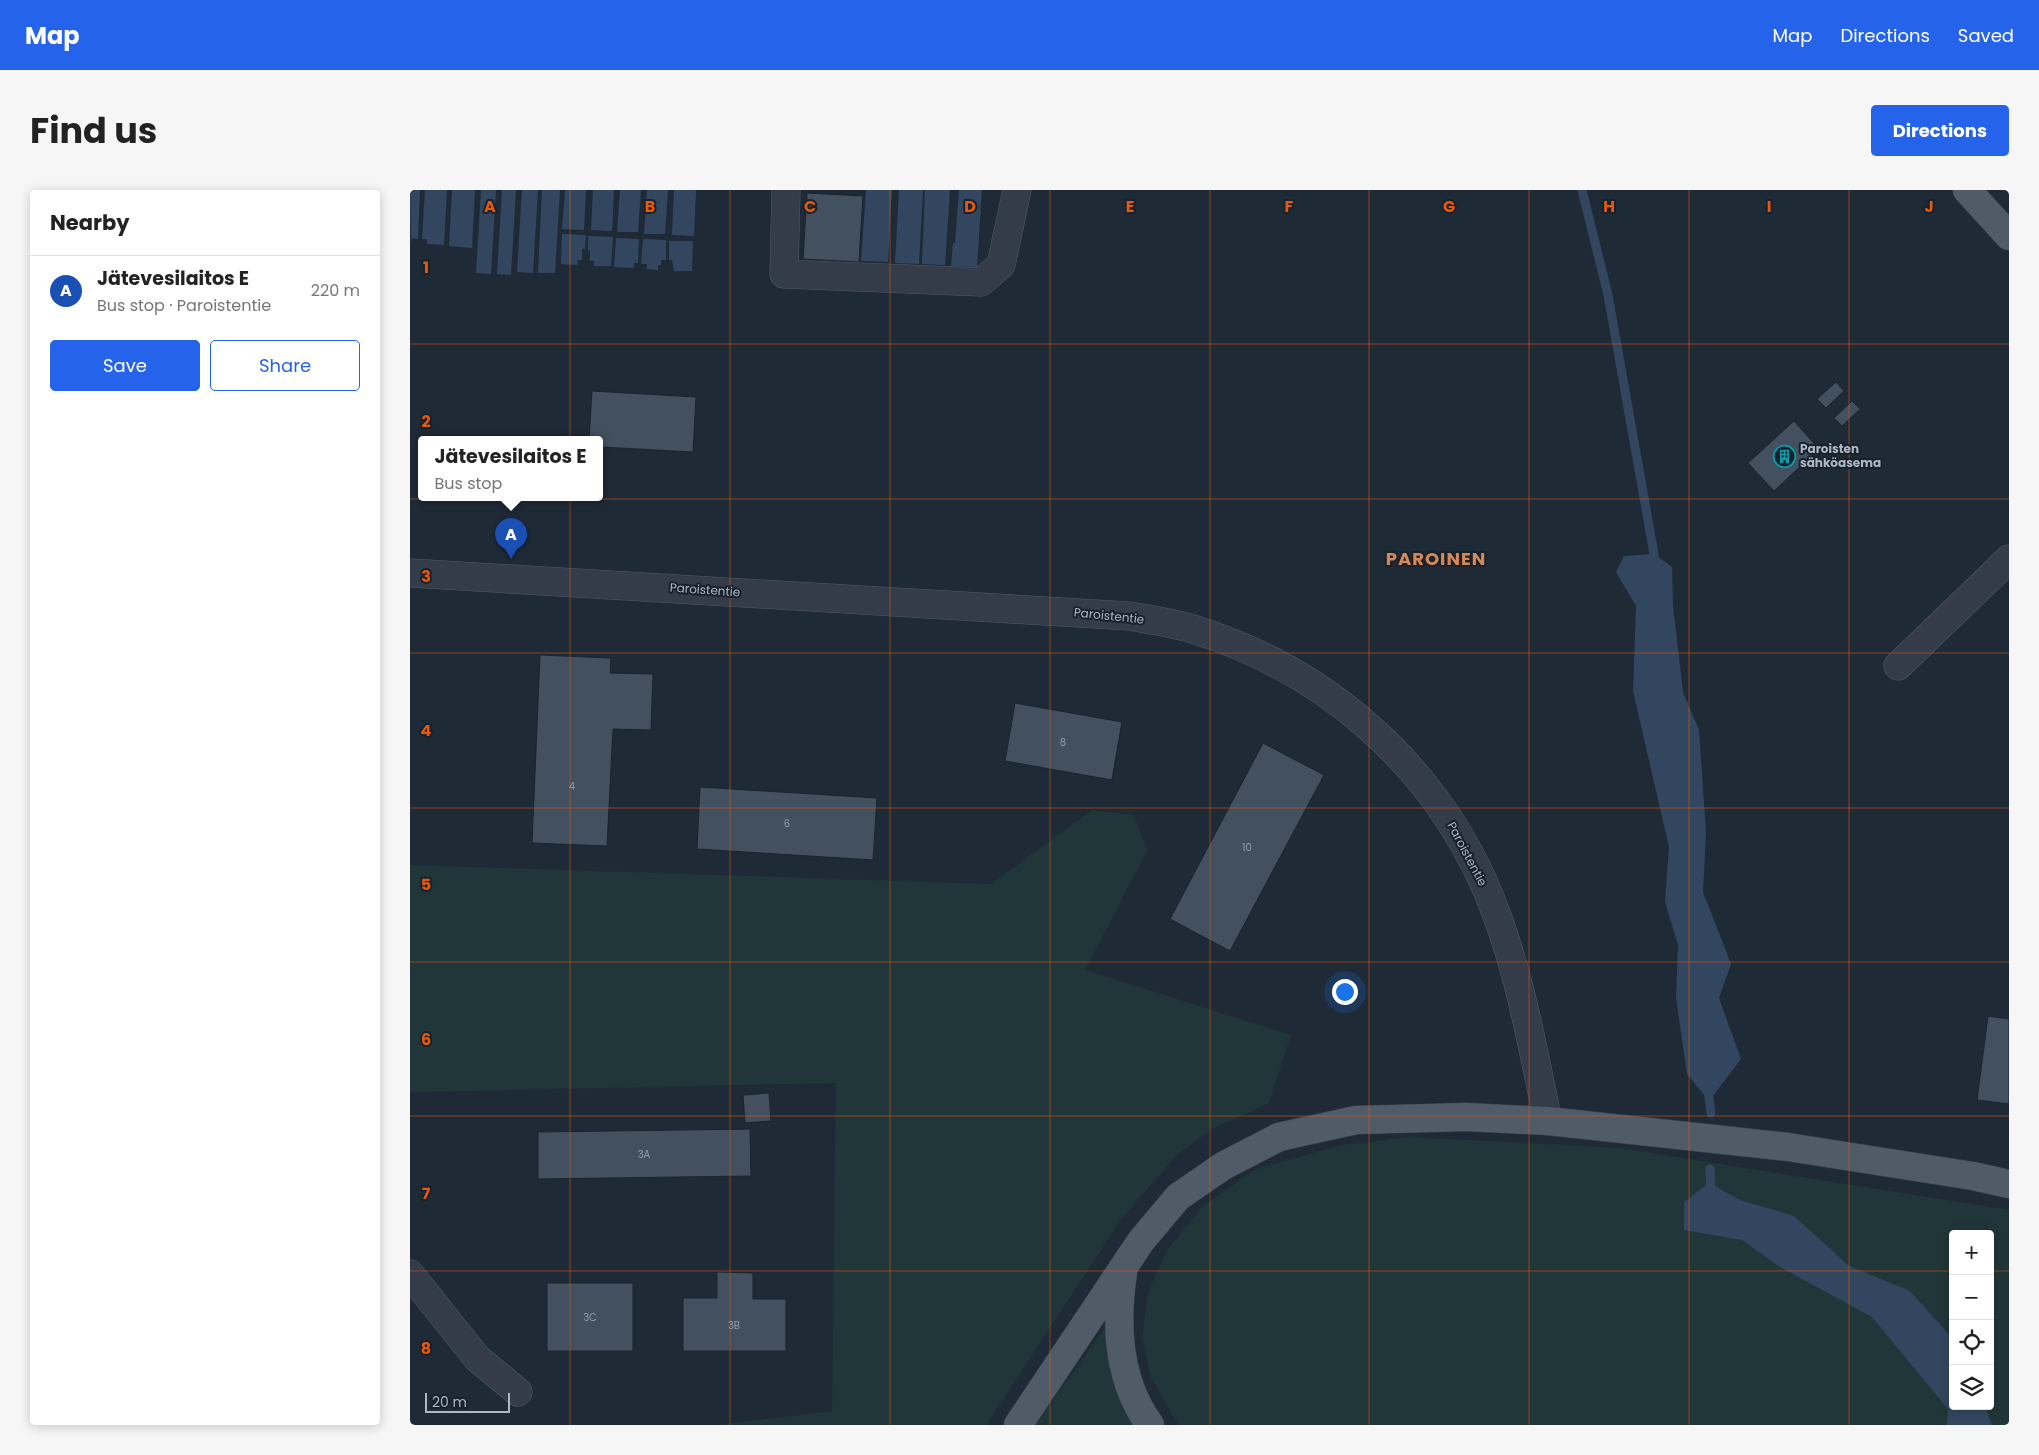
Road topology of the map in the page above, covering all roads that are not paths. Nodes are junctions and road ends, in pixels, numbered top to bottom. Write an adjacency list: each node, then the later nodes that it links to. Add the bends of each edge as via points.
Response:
1 (786, 190): 2 (street, via 784,274 982,282 1001,266)
2 (1017, 190)
3 (1967, 190): 4 (main road)
4 (2009, 236)
5 (2009, 559): 7 (street)
6 (410, 573): 8 (street, Paroistentie, via 1129,616 1194,629 1279,663 1341,703 1378,734 1434,798 1459,833 1483,882 1514,968)
7 (1898, 666)
8 (1548, 1121): 9 (main road, via 1788,1147); 10 (main road, via 1466,1117 1356,1120 1279,1136 1223,1166 1178,1197 1141,1241)
9 (2009, 1184)
10 (1124, 1268): 13 (main road); 14 (main road, via 1119,1299 1121,1351 1131,1391)
11 (410, 1274): 12 (street, via 477,1358)
12 (518, 1392)
13 (1018, 1425)
14 (1150, 1425)

